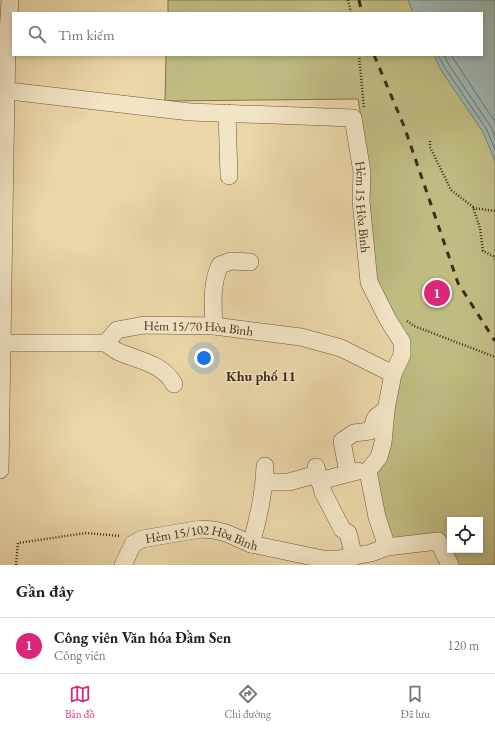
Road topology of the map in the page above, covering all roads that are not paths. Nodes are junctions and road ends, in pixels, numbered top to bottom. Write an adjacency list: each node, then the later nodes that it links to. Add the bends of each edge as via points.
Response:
1 (10, 0): 2 (street)
2 (3, 90): 3 (street, Hẻm 15 Hòa Bình); 7 (street)
3 (227, 114): 4 (street); 9 (street, Hẻm 15 Hòa Bình, via 353,118 362,172 361,201 369,282 402,342 402,355)
4 (229, 176)
5 (250, 262): 6 (street, via 231,261 220,265 213,296)
6 (214, 326): 8 (street, Hẻm 15/70 Hòa Bình, via 144,325 117,330); 9 (street, Hẻm 15/70 Hòa Bình, via 308,339 341,348)
7 (1, 343): 8 (street); 12 (street)
8 (106, 343): 10 (street, via 118,352 156,366 170,377)
9 (393, 374): 11 (street, Hẻm 15 Hòa Bình)
10 (174, 384)
11 (386, 410): 13 (street, Hẻm 15 Hòa Bình, via 379,457); 15 (street, via 373,421 373,429 354,433 342,441)
12 (0, 470)
13 (368, 471): 15 (street); 17 (street, via 377,517)
14 (317, 474): 15 (street); 16 (street, via 289,482 265,474 261,511); 18 (street, via 330,507 342,529 348,533)
15 (348, 474)
16 (251, 544): 18 (street, Hẻm 15/102 Hòa Bình); 19 (street, Hẻm 15/102 Hòa Bình, via 226,533 201,529 142,539 133,544)
17 (387, 547): 18 (street, Hẻm 15/102 Hòa Bình); 20 (street, via 438,541)
18 (354, 557)
19 (123, 565)
20 (450, 565)

